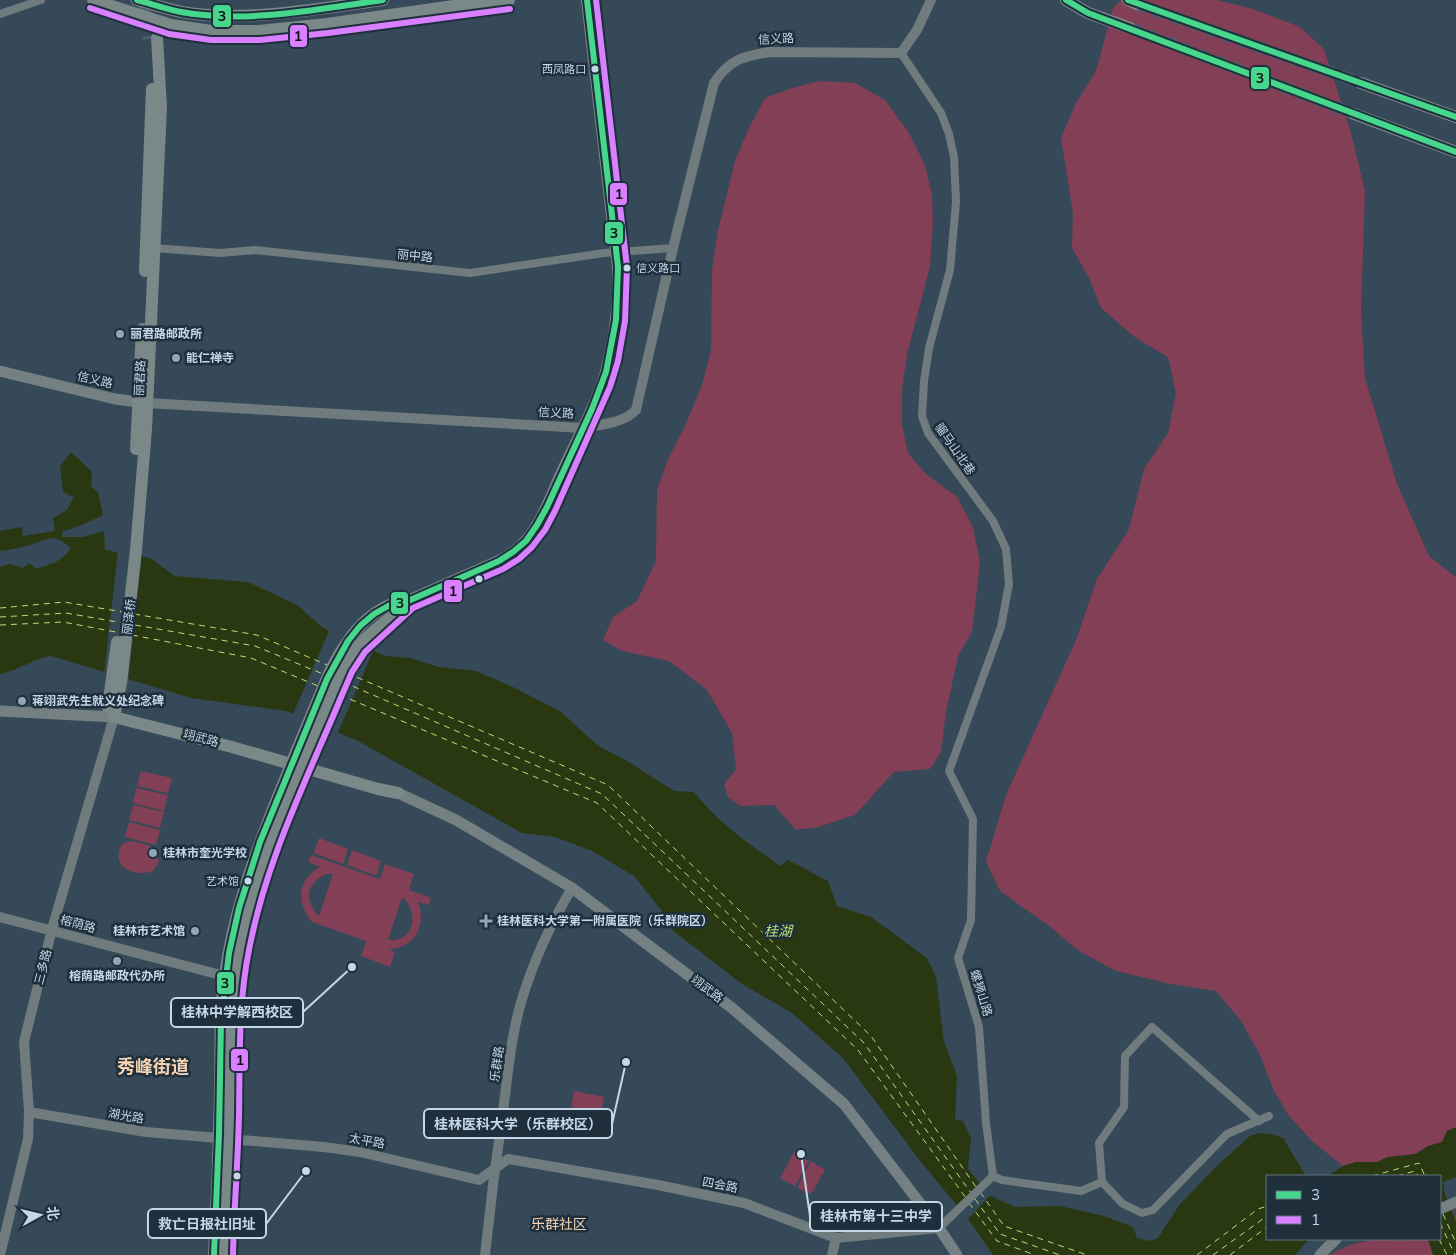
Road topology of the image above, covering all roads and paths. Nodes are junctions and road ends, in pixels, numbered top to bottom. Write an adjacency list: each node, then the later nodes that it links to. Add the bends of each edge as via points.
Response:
1 (41, 0): 9 (street)
2 (93, 0): 5 (main road, via 171,25 249,31)
3 (137, 0): 4 (main road, via 181,12 236,16)
4 (383, 0)
5 (509, 0)
6 (587, 0): 18 (main road)
7 (932, 0): 11 (street)
8 (1066, 0): 10 (main road, via 1088,13)
9 (0, 14)
10 (1130, 28)
11 (901, 53): 17 (street, 信义路, via 769,52 735,60 722,70 714,83); 28 (street, 骝马山北巷, via 941,113 954,157 956,202 950,270 929,348 922,416 928,433 993,521 1006,549 1009,584 1001,627 948,772)
12 (1361, 83): 14 (main road)
13 (1354, 114): 15 (main road)
14 (1456, 117)
15 (1456, 152)
16 (154, 248): 18 (street, 丽中路, via 220,253 255,250 470,273); 20 (main road, 丽君路); 20 (main road, 丽君路, via 161,107 153,39)
17 (673, 248): 18 (street, 丽中路); 21 (street, 信义路, via 636,410 616,422)
18 (617, 251): 21 (main road, via 620,289 613,339 605,375)
19 (0, 371): 20 (main road, 信义路)
20 (143, 403): 21 (street, 信义路); 22 (main road, 丽君路)
21 (583, 428): 26 (main road, via 547,506 525,542 499,561 408,601 380,624 363,632 339,655)
22 (133, 550): 23 (main road, 丽泽桥)
23 (116, 683): 25 (main road, 三多路)
24 (0, 711): 25 (main road, 翊武路)
25 (111, 713): 26 (main road, 翊武路, via 234,741); 31 (street, 三多路)
26 (297, 763): 27 (main road, 翊武路, via 380,784); 32 (main road, via 244,890)
27 (398, 793): 29 (main road, 翊武路, via 456,820)
28 (972, 819): 38 (street, 螺狮山路, via 971,920 958,958 979,1027)
29 (572, 888): 37 (street, 乐群路, via 538,954 522,1000 511,1049); 42 (main road, 翊武路, via 732,1008 844,1104)
30 (0, 917): 31 (street, 榕荫路)
31 (52, 930): 32 (street, 榕荫路); 33 (street, 三多路, via 24,1042)
32 (230, 977): 36 (main road, via 222,1008)
33 (29, 1112): 36 (street, 湖光路, via 146,1132); 45 (street, 三多路, via 28,1139)
34 (1268, 1116): 35 (street)
35 (1259, 1121): 39 (street, via 1227,1134 1154,1210 1142,1213 1123,1204); 39 (street, via 1152,1027 1125,1056 1124,1107 1099,1143)
36 (225, 1138): 37 (street, 太平路, via 360,1152 478,1180); 46 (main road); 47 (main road)
37 (494, 1169): 43 (street, 四会路, via 508,1159 658,1185 744,1203); 48 (street, 乐群路)
38 (993, 1176): 39 (street, via 1081,1191); 42 (street)
39 (1102, 1182)
40 (1456, 1202): 41 (main road)
41 (1441, 1209)
42 (939, 1228): 43 (street, 四会路); 50 (main road, 翊武路)
43 (836, 1238): 49 (street)
44 (1335, 1240): 51 (main road)
45 (0, 1255)
46 (214, 1255)
47 (224, 1255)
48 (485, 1255)
49 (832, 1255)
50 (957, 1255)
51 (1320, 1255)

